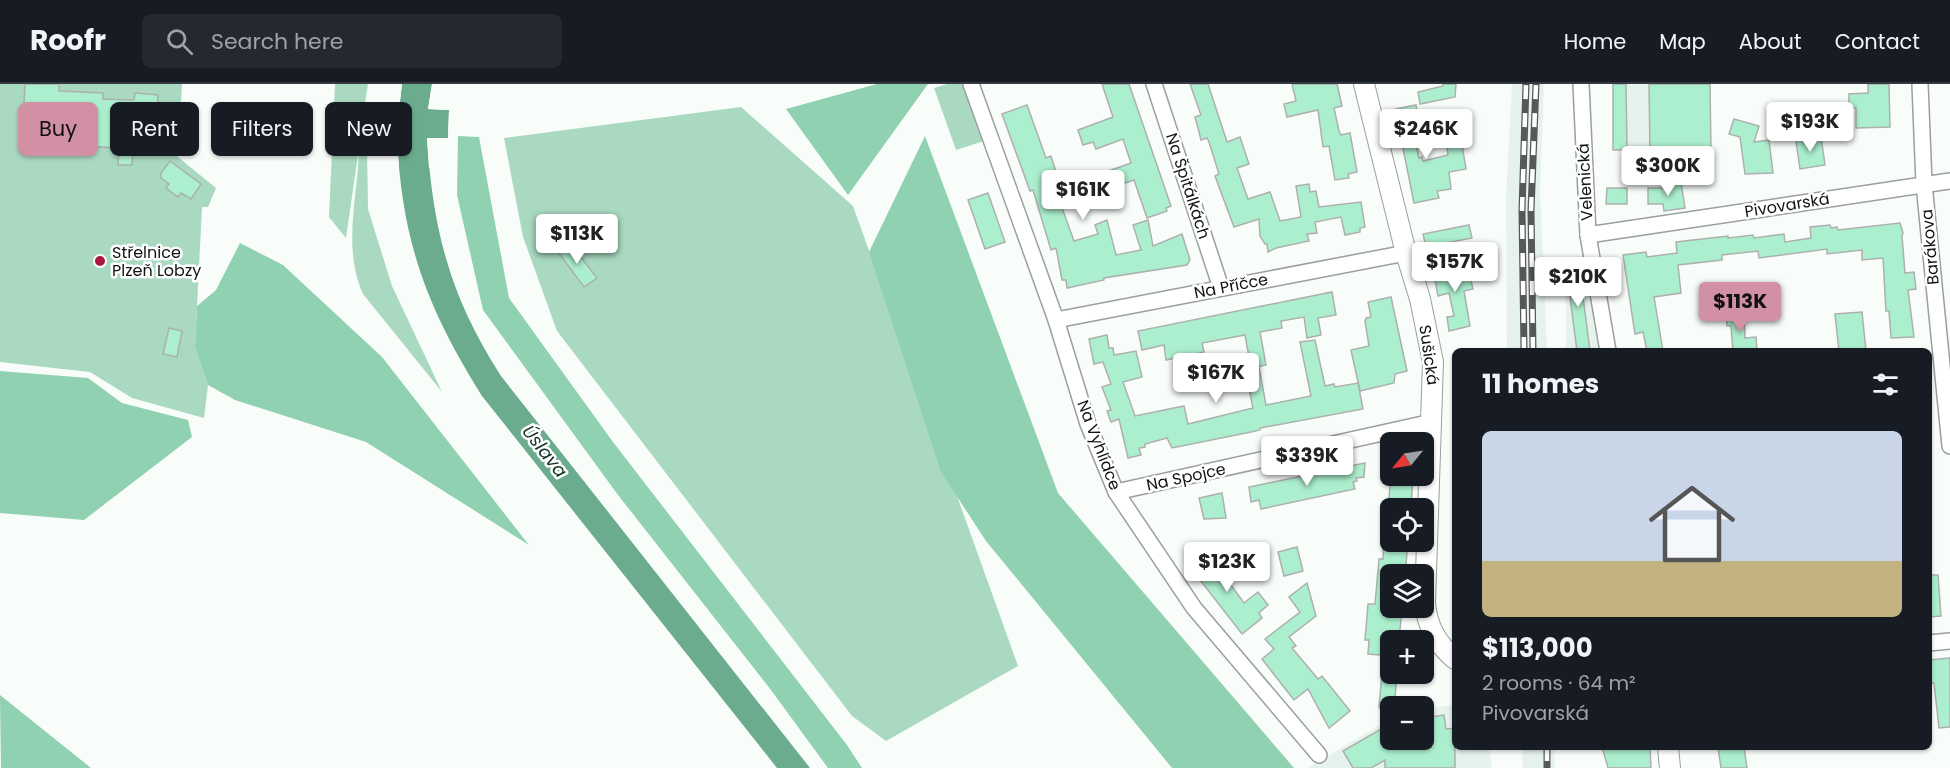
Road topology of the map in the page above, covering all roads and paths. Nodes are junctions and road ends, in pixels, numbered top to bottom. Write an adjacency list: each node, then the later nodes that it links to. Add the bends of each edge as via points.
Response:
1 (972, 84): 11 (street, Na Vyhlídce)
2 (1154, 84): 10 (street, Na Špitálkách)
3 (1364, 84): 9 (street, Sušická)
4 (1581, 84): 8 (street, Velenická)
5 (1920, 84): 7 (street, Barákova)
6 (1950, 181): 7 (street, Pivovarská)
7 (1924, 184): 8 (street, Pivovarská); 13 (street, Barákova)
8 (1588, 235): 12 (street, Velenická)
9 (1406, 253): 10 (street, Na Příčce); 14 (street, Sušická, via 1434,362)
10 (1221, 288): 11 (street, Na Příčce)
11 (1056, 320): 16 (street, Na Vyhlídce, via 1088,424)
12 (1607, 348)
13 (1942, 403): 15 (street, Barákova)
14 (1432, 422): 16 (street, Na Spojce); 19 (street, Sušická, via 1425,609 1434,636)
15 (1950, 446)
16 (1116, 492): 21 (street, Na Vyhlídce, via 1194,608)
17 (1950, 641): 18 (street)
18 (1932, 643)
19 (1452, 656)
20 (1668, 750): 22 (street)
21 (1318, 754)
22 (1670, 768)

